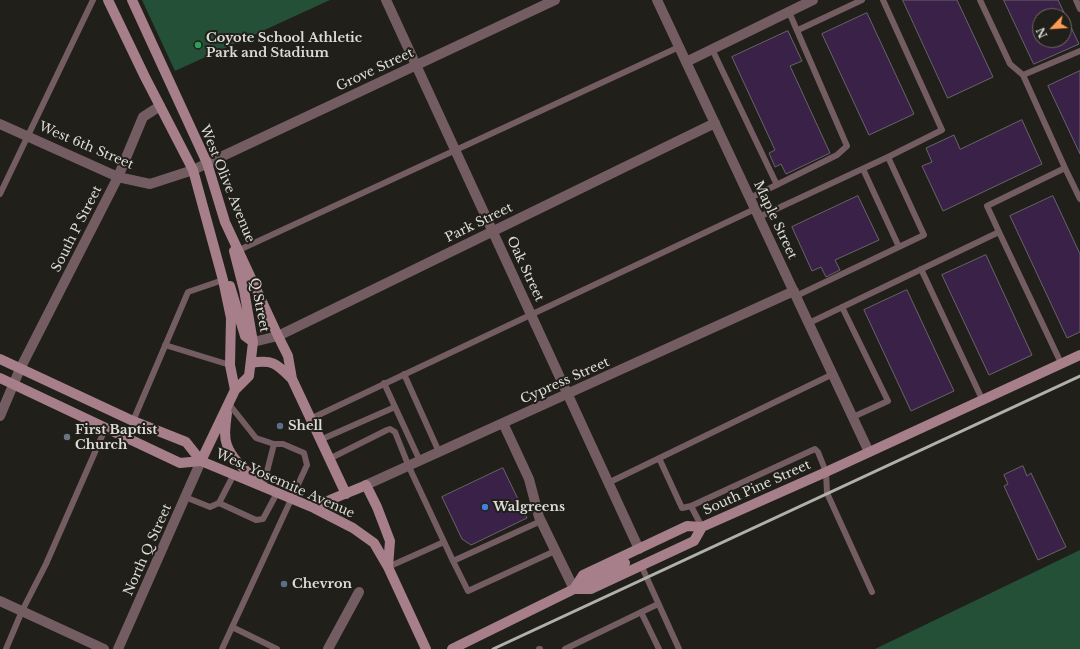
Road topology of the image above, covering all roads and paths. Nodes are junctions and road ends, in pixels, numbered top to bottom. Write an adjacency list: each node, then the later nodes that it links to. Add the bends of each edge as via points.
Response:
1 (93, 0): 24 (lane)
2 (108, 0): 21 (main road, West Olive Avenue)
3 (132, 0): 27 (main road, West Olive Avenue)
4 (386, 0): 19 (street, Oak Street)
5 (555, 0): 19 (street, Grove Street)
6 (657, 0): 15 (street, Maple Street)
7 (813, 0): 13 (street)
8 (862, 0): 14 (lane)
9 (883, 0): 26 (lane, via 942,130)
10 (980, 0): 20 (lane, via 1010,64)
11 (1076, 0): 12 (lane)
12 (1080, 9)
13 (788, 12): 14 (lane); 16 (street)
14 (798, 30): 32 (lane, via 847,146 837,156)
15 (679, 48): 18 (street, Maple Street); 25 (lane)
16 (712, 49): 18 (street); 32 (lane)
17 (1080, 51): 20 (lane)
18 (686, 62): 22 (street, Maple Street)
19 (416, 65): 25 (street, Oak Street); 27 (street, Grove Street)
20 (1023, 75): 28 (lane)
21 (160, 106): 30 (main road, West Olive Avenue); 31 (street, South P Street, via 143,117)
22 (715, 123): 35 (street, Maple Street); 39 (street, Park Street)
23 (0, 124): 24 (street, West 6th Street)
24 (29, 137): 31 (street, West 6th Street); 34 (lane)
25 (456, 150): 39 (street, Oak Street); 42 (lane)
26 (888, 157): 29 (lane); 41 (lane, via 924,235)
27 (207, 163): 30 (street, West 6th Street); 38 (main road, West Olive Avenue)
28 (1065, 168): 33 (lane); 40 (lane, via 987,206)
29 (863, 169): 37 (lane); 41 (lane)
30 (193, 170): 31 (street, West 6th Street, via 150,184); 44 (main road, West Olive Avenue)
31 (118, 177): 57 (street, South P Street)
32 (776, 185): 35 (lane)
33 (1079, 192): 36 (lane)
34 (0, 194)
35 (750, 198): 37 (street, Maple Street)
36 (1080, 199)
37 (757, 213): 45 (street, Maple Street); 47 (lane)
38 (225, 222): 42 (main road, West Olive Avenue); 50 (main road, Q Street, via 244,290)
39 (493, 231): 47 (street, Oak Street); 49 (street, Park Street)
40 (999, 232): 43 (lane); 55 (lane)
41 (899, 247): 45 (lane)
42 (239, 250): 49 (main road, West Olive Avenue)
43 (921, 269): 46 (lane); 66 (lane)
44 (223, 280): 50 (main road, via 229,283 244,336); 51 (lane, via 188,292); 56 (main road, West Olive Avenue, via 231,318)
45 (795, 294): 48 (street, Maple Street); 65 (street, Cypress Street)
46 (842, 307): 48 (lane); 70 (lane, via 888,401)
47 (531, 313): 58 (lane); 65 (street, Oak Street)
48 (809, 323): 59 (street, Maple Street)
49 (278, 336): 50 (street, Park Street); 61 (main road, West Olive Avenue, via 288,356)
50 (253, 342): 54 (main road, Q Street)
51 (164, 345): 56 (lane); 72 (lane)
52 (1080, 355): 55 (main road, South Pine Street)
53 (0, 359): 57 (main road, West Yosemite Avenue)
54 (251, 363): 61 (main road, West Olive Avenue, via 267,360); 64 (main road, Q Street, via 249,376)
55 (1061, 363): 66 (main road, South Pine Street)
56 (230, 365): 64 (main road)
57 (20, 369): 63 (street, South P Street); 72 (main road, West Yosemite Avenue)
58 (404, 374): 62 (lane); 77 (lane)
59 (833, 374): 70 (street, Maple Street); 79 (lane)
60 (0, 378): 63 (main road, West Yosemite Avenue)
61 (292, 379): 71 (main road, West Olive Avenue)
62 (384, 383): 68 (lane); 71 (lane)
63 (14, 385): 69 (street, South P Street); 74 (main road, West Yosemite Avenue)
64 (236, 390): 67 (main road, Q Street)
65 (569, 394): 73 (street, Cypress Street); 86 (street, Oak Street)
66 (982, 399): 78 (main road, South Pine Street)
67 (228, 405): 76 (lane, via 256,438); 81 (main road, Q Street); 88 (main road, via 225,430 227,445 241,465)
68 (395, 407): 75 (lane); 82 (lane)
69 (0, 416)
70 (854, 417): 78 (street, Maple Street)
71 (310, 419): 75 (main road, West Olive Avenue)
72 (133, 421): 81 (main road, West Yosemite Avenue, via 186,442)
73 (503, 423): 77 (street, Cypress Street); 96 (street, via 529,479)
74 (106, 428): 81 (main road, West Yosemite Avenue, via 180,462); 109 (lane, via 46,564)
75 (320, 440): 80 (main road, West Olive Avenue)
76 (274, 444): 88 (lane); 92 (lane, via 283,444 304,453 306,458 307,465)
77 (439, 452): 82 (street, Cypress Street)
78 (869, 452): 84 (main road, South Pine Street)
79 (659, 458): 86 (lane); 94 (lane, via 682,508)
80 (329, 459): 83 (lane, via 390,429 395,432); 90 (main road, West Olive Avenue)
81 (201, 461): 85 (main road, West Yosemite Avenue); 91 (street, North Q Street)
82 (420, 461): 83 (street, Cypress Street)
83 (409, 467): 87 (street, Cypress Street); 98 (lane)
84 (826, 472): 94 (lane, via 818,452 814,449); 97 (main road, South Pine Street); 106 (lane, via 827,493)
85 (233, 476): 88 (main road, West Yosemite Avenue); 93 (lane)
86 (610, 482): 99 (street, Oak Street)
87 (366, 485): 90 (main road, Cypress Street); 103 (main road, via 390,541)
88 (263, 487): 89 (main road, West Yosemite Avenue)
89 (277, 493): 92 (main road, West Yosemite Avenue); 93 (lane, via 263,519 256,520)
90 (346, 494): 95 (main road, Cypress Street)
91 (185, 497): 93 (lane, via 210,507); 114 (street, North Q Street)
92 (292, 498): 95 (main road, West Yosemite Avenue); 111 (lane)
93 (219, 503)
94 (691, 506): 97 (lane)
95 (314, 508): 103 (main road, West Yosemite Avenue, via 353,528 374,543)
96 (541, 521): 100 (street); 101 (lane)
97 (700, 527): 99 (main road, via 687,526); 102 (main road, South Pine Street, via 694,541)
98 (444, 542): 101 (lane); 103 (lane)
99 (639, 549): 104 (main road, via 583,575)
100 (555, 551): 101 (lane, via 468,591); 104 (street)
101 (453, 561)
102 (641, 566): 104 (main road, South Pine Street, via 591,589); 108 (lane)
103 (388, 567): 118 (main road)
104 (577, 589): 119 (main road, South Pine Street)
105 (359, 592): 117 (street)
106 (872, 592)
107 (0, 601): 109 (street)
108 (658, 604): 110 (lane); 122 (lane)
109 (22, 611): 112 (lane); 113 (street)
110 (641, 612): 120 (lane); 121 (lane)
111 (232, 627): 115 (lane); 116 (lane)
112 (6, 649)
113 (104, 649)
114 (118, 649)
115 (222, 649)
116 (276, 649)
117 (328, 649)
118 (426, 649)
119 (452, 649)
120 (565, 649)
121 (659, 649)
122 (678, 649)

